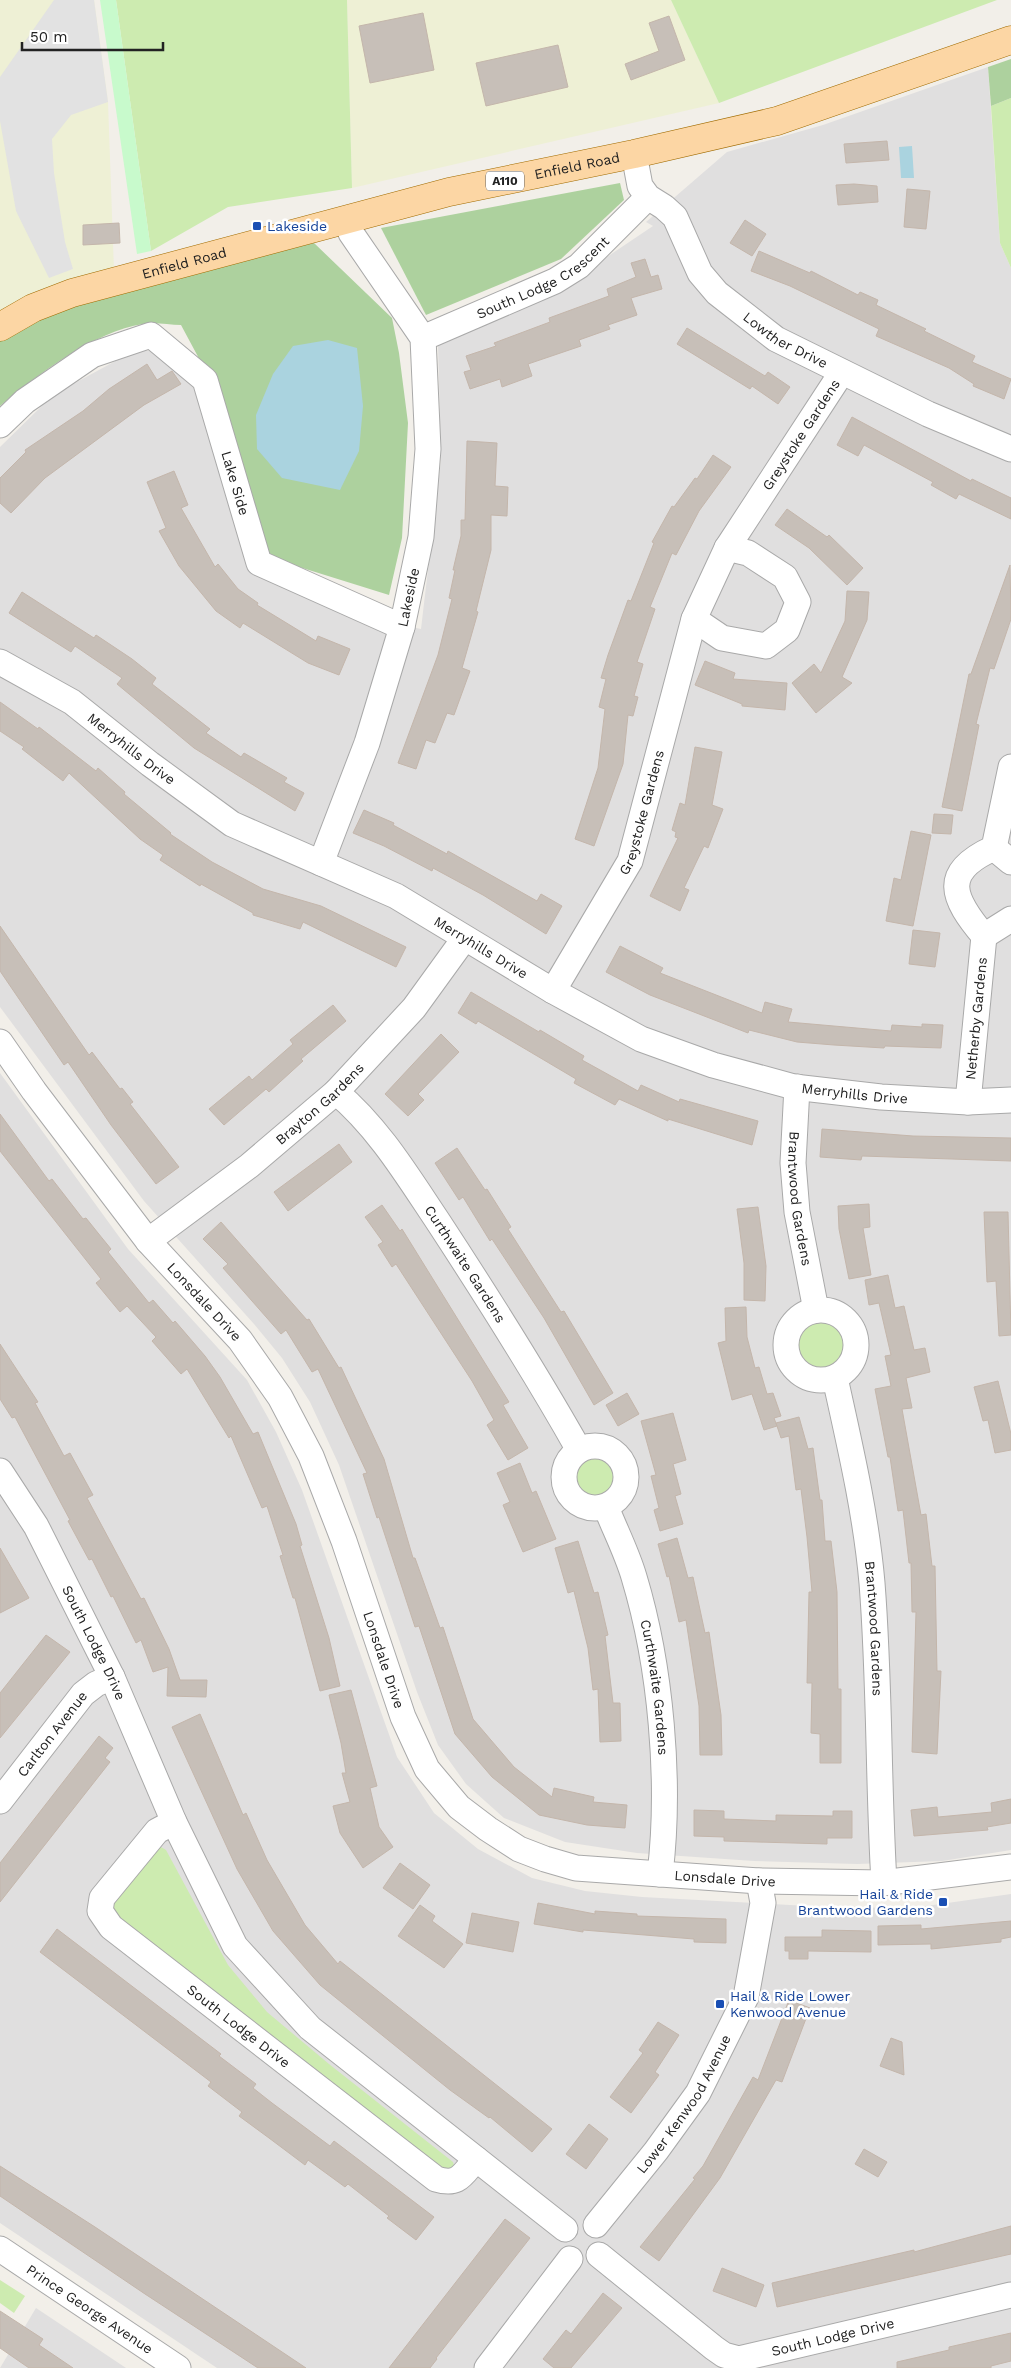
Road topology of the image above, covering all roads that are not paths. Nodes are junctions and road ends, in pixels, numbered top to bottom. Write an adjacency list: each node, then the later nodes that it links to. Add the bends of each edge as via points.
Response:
1 (1011, 40): 2 (main road, Enfield Road / A110, via 777,121)
2 (634, 154): 3 (street, via 640,186); 4 (main road, Enfield Road / A110, via 449,192)
3 (648, 197): 6 (street, South Lodge Crescent, via 579,266 555,281); 7 (street, Lowther Drive, via 675,217 700,273 717,293 776,339)
4 (347, 221): 5 (main road, Enfield Road / A110, via 72,293 33,308); 6 (street)
5 (0, 326)
6 (423, 338): 12 (street, Lakeside, via 428,449 421,537)
7 (842, 372): 9 (street, Lowther Drive, via 928,414); 10 (street, Greystoke Gardens)
8 (0, 425): 12 (street, Lake Side, via 25,401 92,355 151,335 205,380 259,563)
9 (1011, 449)
10 (727, 548): 11 (street, Greystoke Gardens); 11 (street, via 748,553 785,577 798,602 787,630 766,646 722,638)
11 (694, 619): 20 (street, Greystoke Gardens, via 630,861)
12 (402, 627): 16 (street, Lakeside, via 366,743)
13 (0, 662): 16 (street, Merryhills Drive, via 72,702 232,824)
14 (1011, 767): 15 (street)
15 (1002, 855): 18 (street, via 970,860 957,880 960,904)
16 (321, 863): 19 (street, Merryhills Drive, via 396,896)
17 (1011, 919): 18 (street)
18 (984, 936): 25 (street, Netherby Gardens)
19 (464, 939): 20 (street, Merryhills Drive); 23 (street, Brayton Gardens, via 414,1008)
20 (553, 991): 22 (street, Merryhills Drive, via 641,1039 713,1065)
21 (0, 1042): 26 (street, Lonsdale Drive)
22 (797, 1087): 25 (street, Merryhills Drive, via 881,1097); 27 (street, Brantwood Gardens, via 793,1163 797,1212)
23 (336, 1092): 26 (street, Brayton Gardens, via 249,1166); 29 (street, Curthwaite Gardens, via 354,1106 412,1184 529,1361)
24 (1011, 1100): 25 (street, Merryhills Drive)
25 (968, 1102)
26 (148, 1241): 36 (street, Lonsdale Drive, via 240,1340 280,1397 311,1456 344,1541 403,1717 427,1769 459,1806 488,1830 520,1849 576,1868)
27 (816, 1310): 28 (street, via 838,1314 854,1330 856,1353 852,1363); 28 (street, via 795,1320 788,1330 786,1354 800,1374 823,1381)
28 (835, 1378): 38 (street, Brantwood Gardens, via 862,1512 872,1585)
29 (579, 1450): 31 (street, via 566,1463 566,1490 571,1498 588,1508); 31 (street, via 598,1446 615,1453 621,1460 627,1478 625,1487 621,1495)
30 (0, 1471): 32 (street, South Lodge Drive, via 36,1526)
31 (606, 1506): 36 (street, Curthwaite Gardens, via 634,1576 655,1668 663,1772)
32 (112, 1677): 33 (street, Carlton Avenue, via 83,1694); 34 (street, South Lodge Drive)
33 (0, 1801)
34 (174, 1822): 39 (street, South Lodge Drive, via 235,1946 310,2028); 39 (street, South Lodge Drive, via 157,1831 102,1898 100,1911 111,1927 436,2179 454,2182)
35 (1011, 1867): 38 (street, Lonsdale Drive)
36 (660, 1874): 37 (street, Lonsdale Drive)
37 (759, 1881): 38 (street, Lonsdale Drive); 40 (street, Lower Kenwood Avenue, via 763,1904 746,1997 698,2093)
38 (884, 1882)
39 (476, 2159): 41 (street, South Lodge Drive)
40 (596, 2226): 41 (street, via 579,2221); 43 (street, via 603,2241)
41 (566, 2229): 44 (street, via 562,2246)
42 (0, 2249): 46 (street, Prince George Avenue)
43 (599, 2255): 44 (street, via 584,2263); 45 (street, South Lodge Drive, via 714,2348 739,2359)
44 (570, 2259): 47 (street)
45 (1011, 2295)
46 (178, 2368)
47 (487, 2368)

